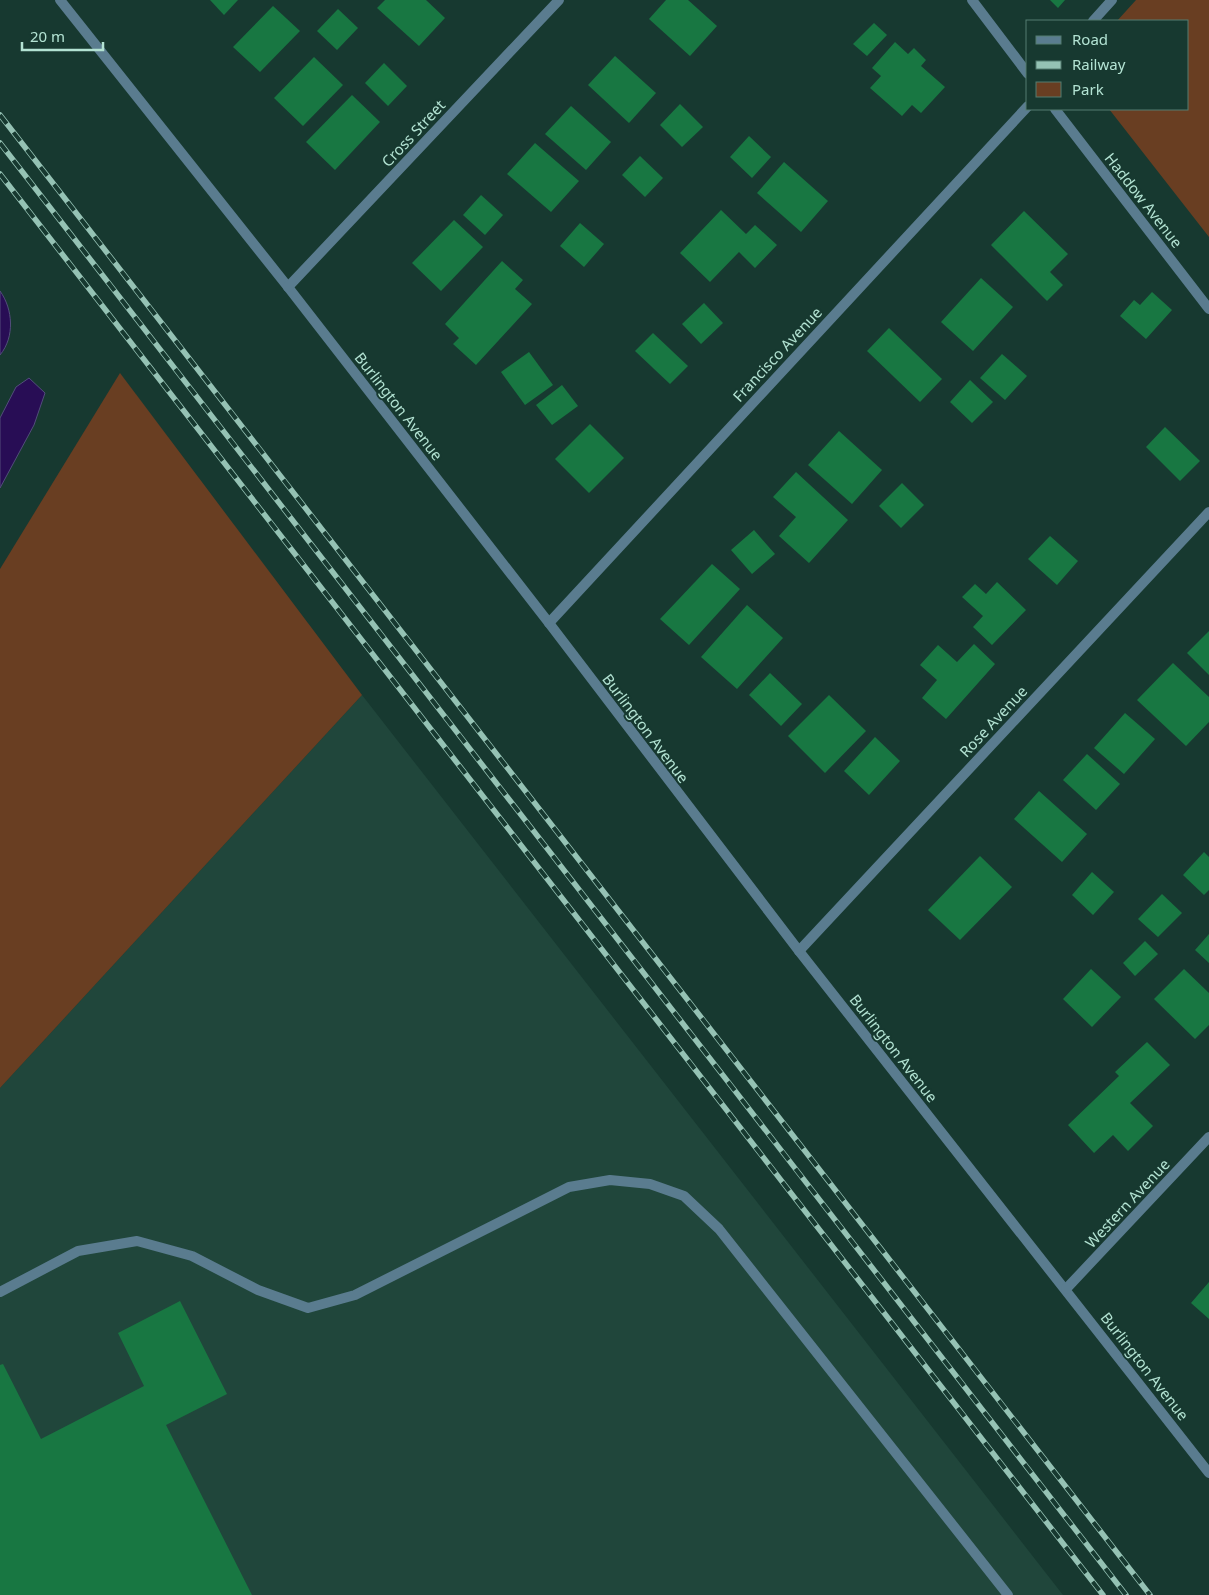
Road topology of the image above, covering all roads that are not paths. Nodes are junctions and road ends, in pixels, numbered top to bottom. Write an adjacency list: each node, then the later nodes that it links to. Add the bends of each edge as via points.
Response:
1 (60, 0): 9 (street, Burlington Avenue)
2 (560, 0): 9 (street, Cross Street)
3 (972, 0): 6 (street)
4 (1112, 0): 5 (street)
5 (1094, 20)
6 (1026, 71)
7 (1026, 108): 12 (street, Francisco Avenue)
8 (1056, 110): 10 (street, Haddow Avenue)
9 (288, 287): 12 (street, Burlington Avenue)
10 (1209, 309)
11 (1209, 512): 13 (street, Rose Avenue)
12 (549, 623): 13 (street, Burlington Avenue)
13 (799, 952): 15 (street, Burlington Avenue)
14 (1209, 1137): 15 (street, Western Avenue)
15 (1066, 1289): 17 (street, Burlington Avenue)
16 (0, 1292): 18 (street, via 78,1251 137,1241 192,1256 258,1290 308,1308 355,1295 568,1186 610,1180 650,1184 684,1196 719,1229)
17 (1209, 1473)
18 (1008, 1595)

